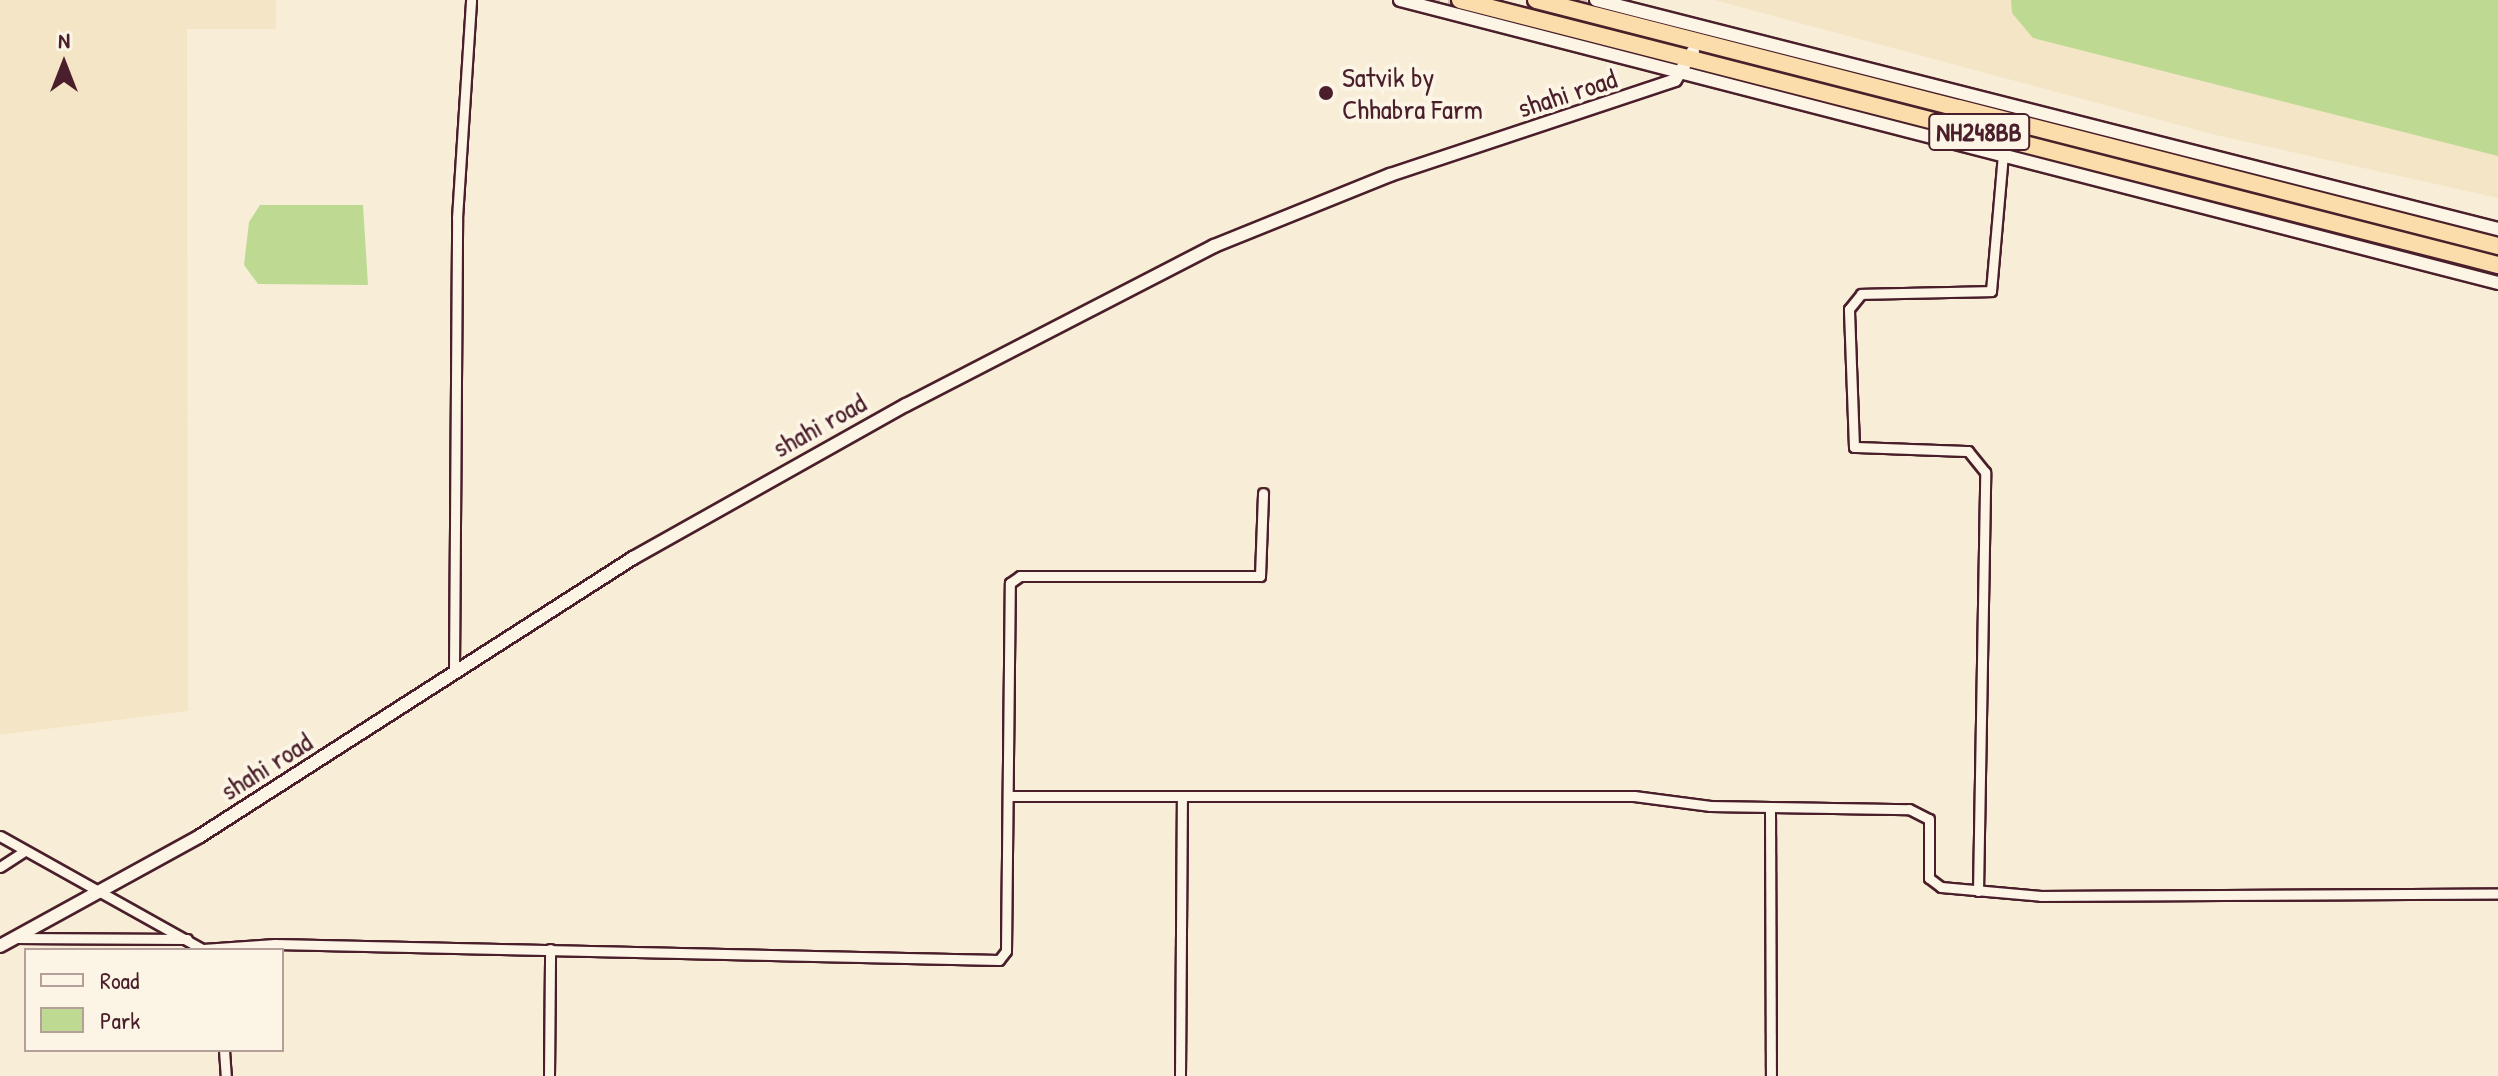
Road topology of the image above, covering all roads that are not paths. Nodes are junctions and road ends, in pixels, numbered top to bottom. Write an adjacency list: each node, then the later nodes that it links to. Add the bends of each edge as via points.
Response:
1 (471, 0): 14 (street, via 457,218)
2 (1400, 0): 7 (street)
3 (1460, 0): 7 (highway, NH248BB)
4 (1536, 0): 6 (highway, NH248BB)
5 (1596, 0): 9 (street)
6 (1695, 41): 7 (street); 10 (highway, NH248BB)
7 (1688, 65): 8 (street); 11 (highway, NH248BB); 14 (street, shahi road, via 1646,93 1317,203 1163,270 707,515)
8 (2003, 153): 12 (street, via 2256,226); 22 (street, via 1991,291 1861,294 1849,309 1854,447 1968,451 1983,465)
9 (2498, 229)
10 (2498, 246)
11 (2498, 265)
12 (2498, 283)
13 (1263, 493): 15 (street, via 1260,576 1013,578)
14 (454, 669): 21 (street, shahi road, via 200,836)
15 (1009, 796): 16 (street); 29 (street, via 1006,951 999,960)
16 (1182, 798): 17 (street, via 1634,796); 33 (street)
17 (1770, 808): 22 (street, via 1919,810 1931,825 1931,883); 34 (street)
18 (0, 836): 19 (street)
19 (23, 852): 20 (street); 21 (street)
20 (0, 867)
21 (100, 890): 24 (street, shahi road); 25 (street)
22 (1978, 891): 23 (street)
23 (2498, 894)
24 (15, 938): 25 (street); 26 (street, shahi road)
25 (191, 939): 27 (street)
26 (0, 946)
27 (202, 948)
28 (284, 949): 29 (street)
29 (550, 949): 32 (street)
30 (224, 1052): 31 (street)
31 (226, 1076)
32 (549, 1076)
33 (1180, 1076)
34 (1771, 1076)

